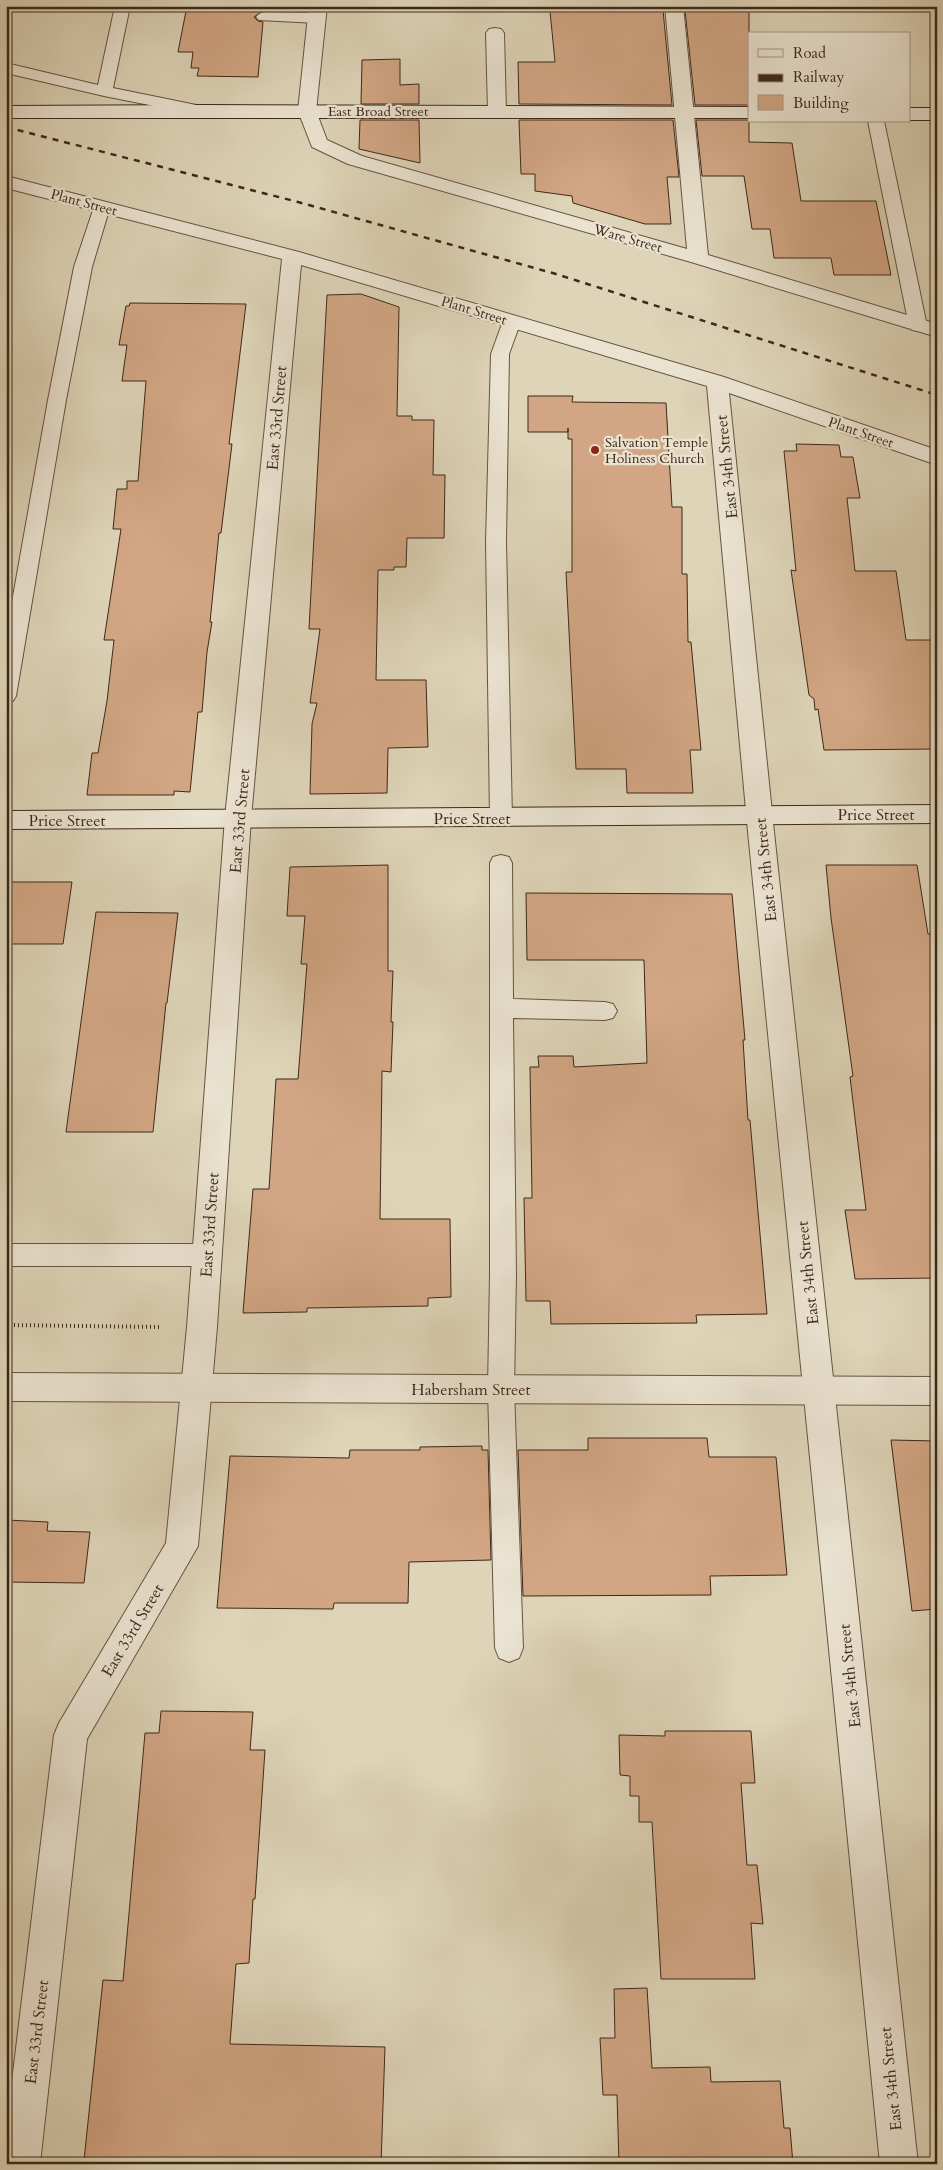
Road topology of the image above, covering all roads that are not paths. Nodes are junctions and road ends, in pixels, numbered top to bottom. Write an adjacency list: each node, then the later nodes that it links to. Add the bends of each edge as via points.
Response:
1 (123, 6): 7 (lane)
2 (674, 6): 12 (street)
3 (318, 12): 4 (lane); 9 (street)
4 (264, 17)
5 (495, 33): 11 (street)
6 (6, 68): 7 (lane)
7 (104, 91): 8 (lane)
8 (205, 110): 9 (street, East Broad Street); 10 (street, East Broad Street)
9 (307, 111): 11 (street, East Broad Street); 20 (street, Ware Street, via 319,143 355,160)
10 (6, 112)
11 (497, 112): 12 (street, East Broad Street)
12 (683, 112): 13 (street, East Broad Street); 20 (street)
13 (748, 113)
14 (910, 114): 15 (street)
15 (937, 114)
16 (876, 122): 22 (lane)
17 (6, 182): 18 (street, Plant Street)
18 (102, 207): 19 (street, Plant Street); 26 (lane, via 83,267)
19 (292, 256): 21 (street, Plant Street); 29 (street, East 33rd Street)
20 (698, 258): 22 (street, Ware Street)
21 (512, 321): 24 (street, Plant Street); 30 (lane, via 500,354 496,542)
22 (918, 326): 23 (street, Ware Street)
23 (937, 331)
24 (717, 382): 25 (street, Plant Street); 28 (street, East 34th Street)
25 (937, 458)
26 (6, 696)
27 (937, 814): 28 (street, Price Street)
28 (759, 815): 30 (street, Price Street); 40 (street, East 34th Street)
29 (238, 818): 30 (street, Price Street); 31 (street, Price Street); 36 (street, East 33rd Street)
30 (501, 818)
31 (6, 820)
32 (501, 864): 33 (lane)
33 (501, 1008): 34 (lane); 39 (lane)
34 (605, 1011)
35 (6, 1255): 36 (lane)
36 (207, 1255): 38 (street, East 33rd Street)
37 (6, 1387): 38 (street, Habersham Street)
38 (197, 1387): 39 (street, Habersham Street); 43 (street, East 33rd Street, via 182,1546 71,1735)
39 (501, 1389): 40 (street, Habersham Street); 42 (lane)
40 (820, 1390): 41 (street, Habersham Street); 44 (street, East 34th Street)
41 (937, 1391)
42 (509, 1648)
43 (21, 2164)
44 (899, 2164)

